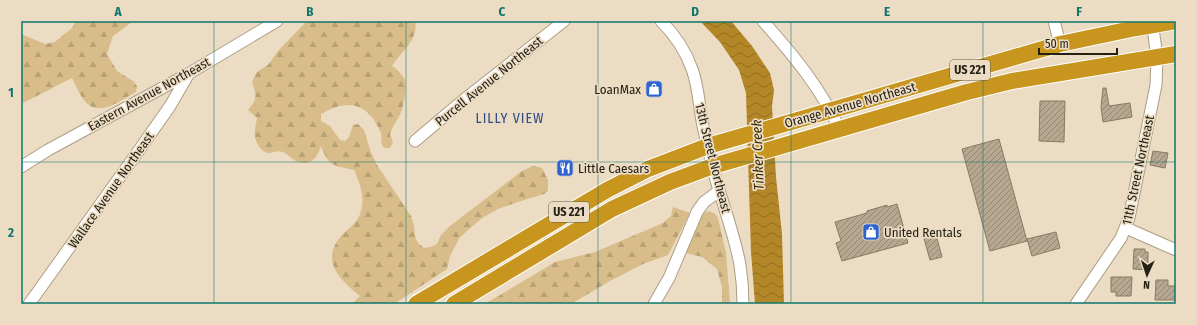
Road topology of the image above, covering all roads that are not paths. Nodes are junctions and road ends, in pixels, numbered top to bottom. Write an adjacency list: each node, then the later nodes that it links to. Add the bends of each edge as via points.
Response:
1 (277, 21): 11 (street, Eastern Avenue Northeast)
2 (564, 21): 14 (street, Purcell Avenue Northeast)
3 (661, 21): 15 (street, 13th Street Northeast, via 680,44 692,70)
4 (763, 21): 12 (street, via 803,68)
5 (1054, 21): 8 (street)
6 (1176, 21): 7 (highway, Orange Avenue Northeast / US 221)
7 (1153, 23): 8 (highway, Orange Avenue Northeast / US 221); 10 (street, 11th Street Northeast)
8 (1060, 44): 12 (highway, Orange Avenue Northeast / US 221)
9 (1176, 54): 10 (highway, Orange Avenue Northeast / US 221)
10 (1157, 57): 13 (highway, Orange Avenue Northeast / US 221, via 1012,81); 20 (street, 11th Street Northeast, via 1156,85)
11 (188, 74): 16 (street, Eastern Avenue Northeast, via 48,150); 22 (street, Wallace Avenue Northeast, via 170,106)
12 (830, 110): 13 (street); 15 (highway, Orange Avenue Northeast / US 221)
13 (840, 130): 17 (highway, Orange Avenue Northeast / US 221)
14 (415, 141)
15 (708, 146): 17 (street, 13th Street Northeast); 23 (highway, Orange Avenue Northeast / US 221, via 648,169 607,190)
16 (26, 159): 18 (street, Eastern Avenue Northeast)
17 (713, 166): 19 (street, 13th Street Northeast); 24 (highway, Orange Avenue Northeast / US 221, via 670,182 612,209)
18 (21, 167)
19 (719, 191): 25 (street, via 704,202 698,212 669,278); 26 (street, 13th Street Northeast, via 740,265)
20 (1126, 228): 21 (street); 27 (street, 11th Street Northeast)
21 (1176, 250)
22 (29, 304)
23 (416, 304)
24 (454, 304)
25 (654, 304)
26 (743, 304)
27 (1076, 304)

